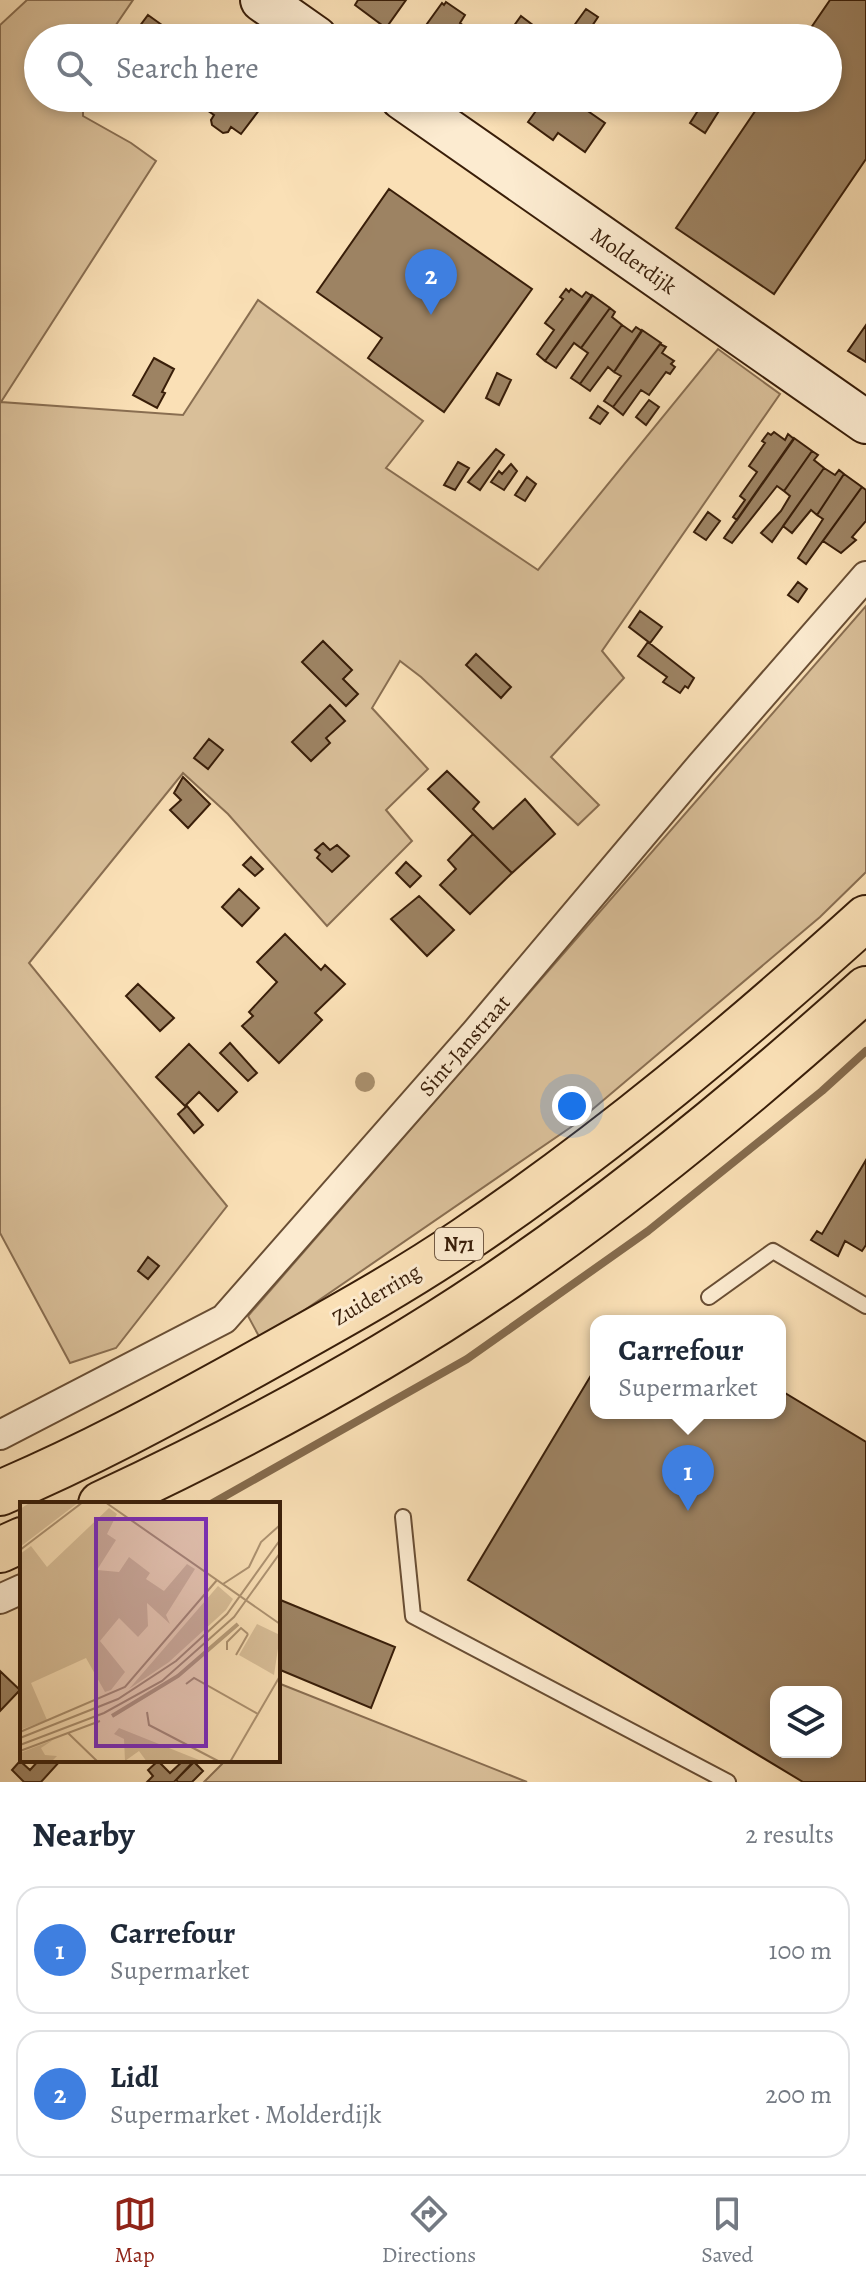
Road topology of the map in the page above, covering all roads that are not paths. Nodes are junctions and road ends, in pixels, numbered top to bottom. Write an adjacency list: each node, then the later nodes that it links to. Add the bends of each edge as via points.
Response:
1 (262, 0): 2 (main road)
2 (296, 24)
3 (422, 112): 4 (main road, Molderdijk)
4 (866, 422)
5 (866, 576): 10 (street, Sint-Janstraat, via 224,1319)
6 (866, 918): 11 (highway, Zuiderring / N71, via 754,1019 465,1240 168,1413)
7 (866, 989): 12 (highway, N71, via 663,1160 517,1270 268,1420)
8 (709, 1297): 9 (lane, via 773,1251)
9 (866, 1306)
10 (0, 1435)
11 (0, 1493)
12 (105, 1502)
13 (403, 1517): 18 (lane, via 413,1616)
14 (20, 1541): 15 (highway)
15 (0, 1550)
16 (20, 1590): 17 (street)
17 (0, 1599)
18 (728, 1782)

